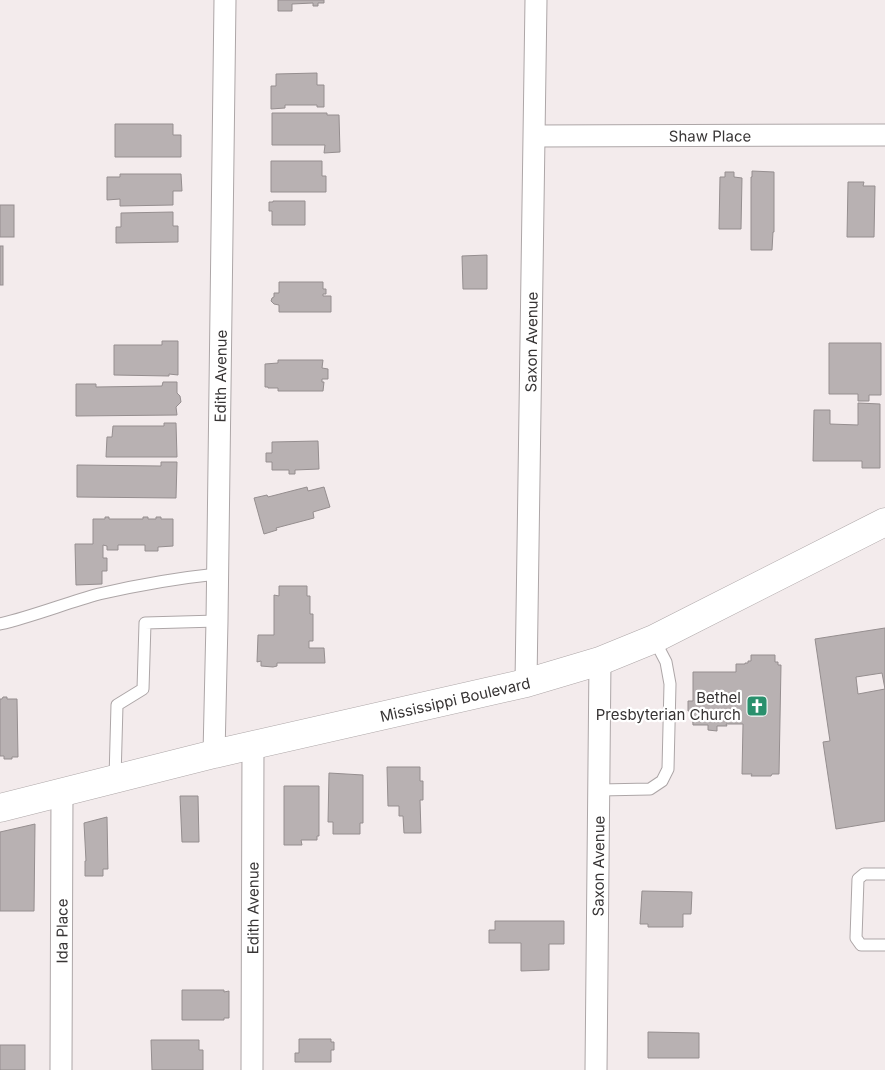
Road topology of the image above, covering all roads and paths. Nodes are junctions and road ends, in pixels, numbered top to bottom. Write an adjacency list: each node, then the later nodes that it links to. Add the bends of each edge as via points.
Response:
1 (225, 0): 6 (street, Edith Avenue)
2 (536, 0): 4 (street, Saxon Avenue)
3 (885, 135): 4 (street, Shaw Place)
4 (535, 136): 11 (street, Saxon Avenue)
5 (885, 522): 9 (main road, Mississippi Boulevard)
6 (217, 574): 7 (street, Edith Avenue); 8 (lane, via 99,594)
7 (217, 621): 13 (street, Edith Avenue); 14 (lane, via 145,623 143,689 118,705)
8 (0, 624)
9 (654, 639): 10 (main road, Mississippi Boulevard); 15 (lane, via 666,662 670,684 668,769 662,781 650,789)
10 (600, 661): 11 (main road, Mississippi Boulevard); 15 (street, Saxon Avenue)
11 (526, 683): 12 (main road, Mississippi Boulevard)
12 (253, 746): 13 (main road, Mississippi Boulevard); 21 (street, Edith Avenue)
13 (214, 754): 14 (main road, Mississippi Boulevard)
14 (115, 779): 16 (main road, Mississippi Boulevard)
15 (600, 790): 22 (street, Saxon Avenue)
16 (62, 792): 17 (main road, Mississippi Boulevard); 20 (street, Ida Place)
17 (0, 808)
18 (885, 874): 19 (lane, via 864,874 858,880 856,938 861,945)
19 (885, 945)
20 (61, 1070)
21 (252, 1070)
22 (596, 1070)

